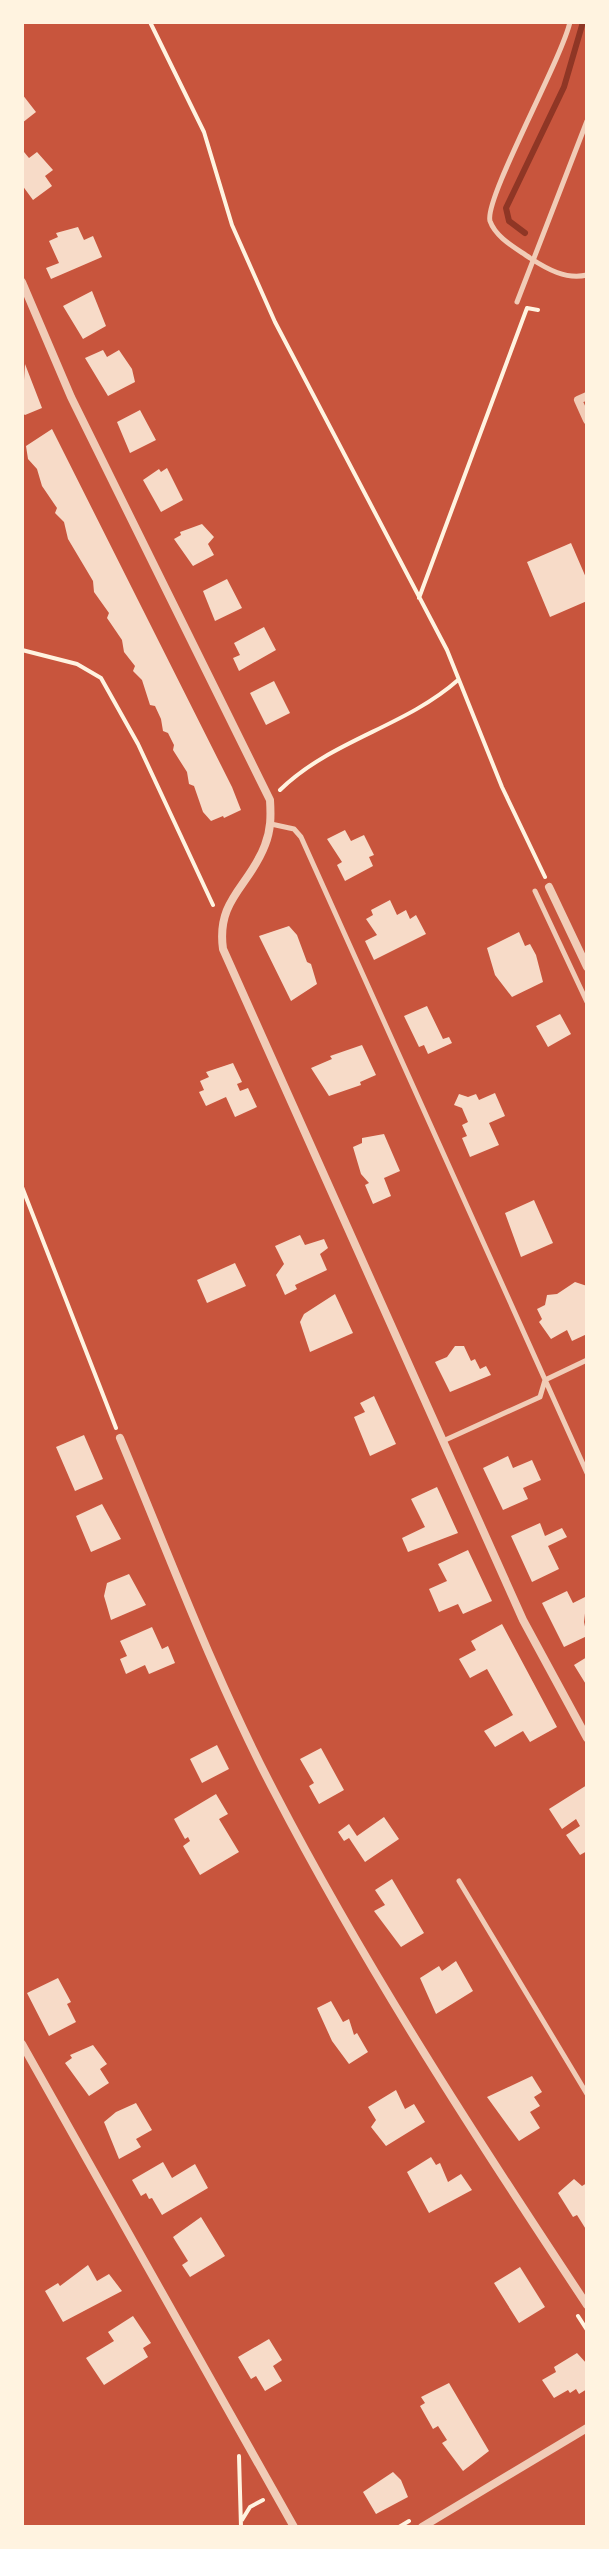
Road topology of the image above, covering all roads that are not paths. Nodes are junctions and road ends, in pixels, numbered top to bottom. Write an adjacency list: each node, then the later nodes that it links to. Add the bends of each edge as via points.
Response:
1 (570, 22): 3 (lane, via 565,45 490,200 490,219 499,236)
2 (587, 121): 3 (lane)
3 (534, 261): 4 (lane, via 556,273); 6 (lane)
4 (587, 275)
5 (22, 282): 9 (street, via 71,397 270,800)
6 (517, 302)
7 (587, 396): 8 (street, via 578,400)
8 (587, 420)
9 (271, 824): 15 (lane, via 294,829 301,837); 17 (street, via 265,848 228,904 223,949)
10 (549, 887): 12 (street)
11 (535, 891): 13 (lane)
12 (587, 967)
13 (587, 1002)
14 (587, 1360): 15 (lane)
15 (545, 1380): 17 (lane, via 540,1397); 18 (lane)
16 (120, 1438): 23 (street, via 280,1804 474,2134)
17 (442, 1442): 19 (street, via 529,1634)
18 (587, 1473)
19 (587, 1738)
20 (459, 1881): 22 (lane)
21 (22, 2044): 25 (street)
22 (587, 2094)
23 (587, 2305)
24 (587, 2428): 26 (street)
25 (294, 2527)
26 (422, 2527)

